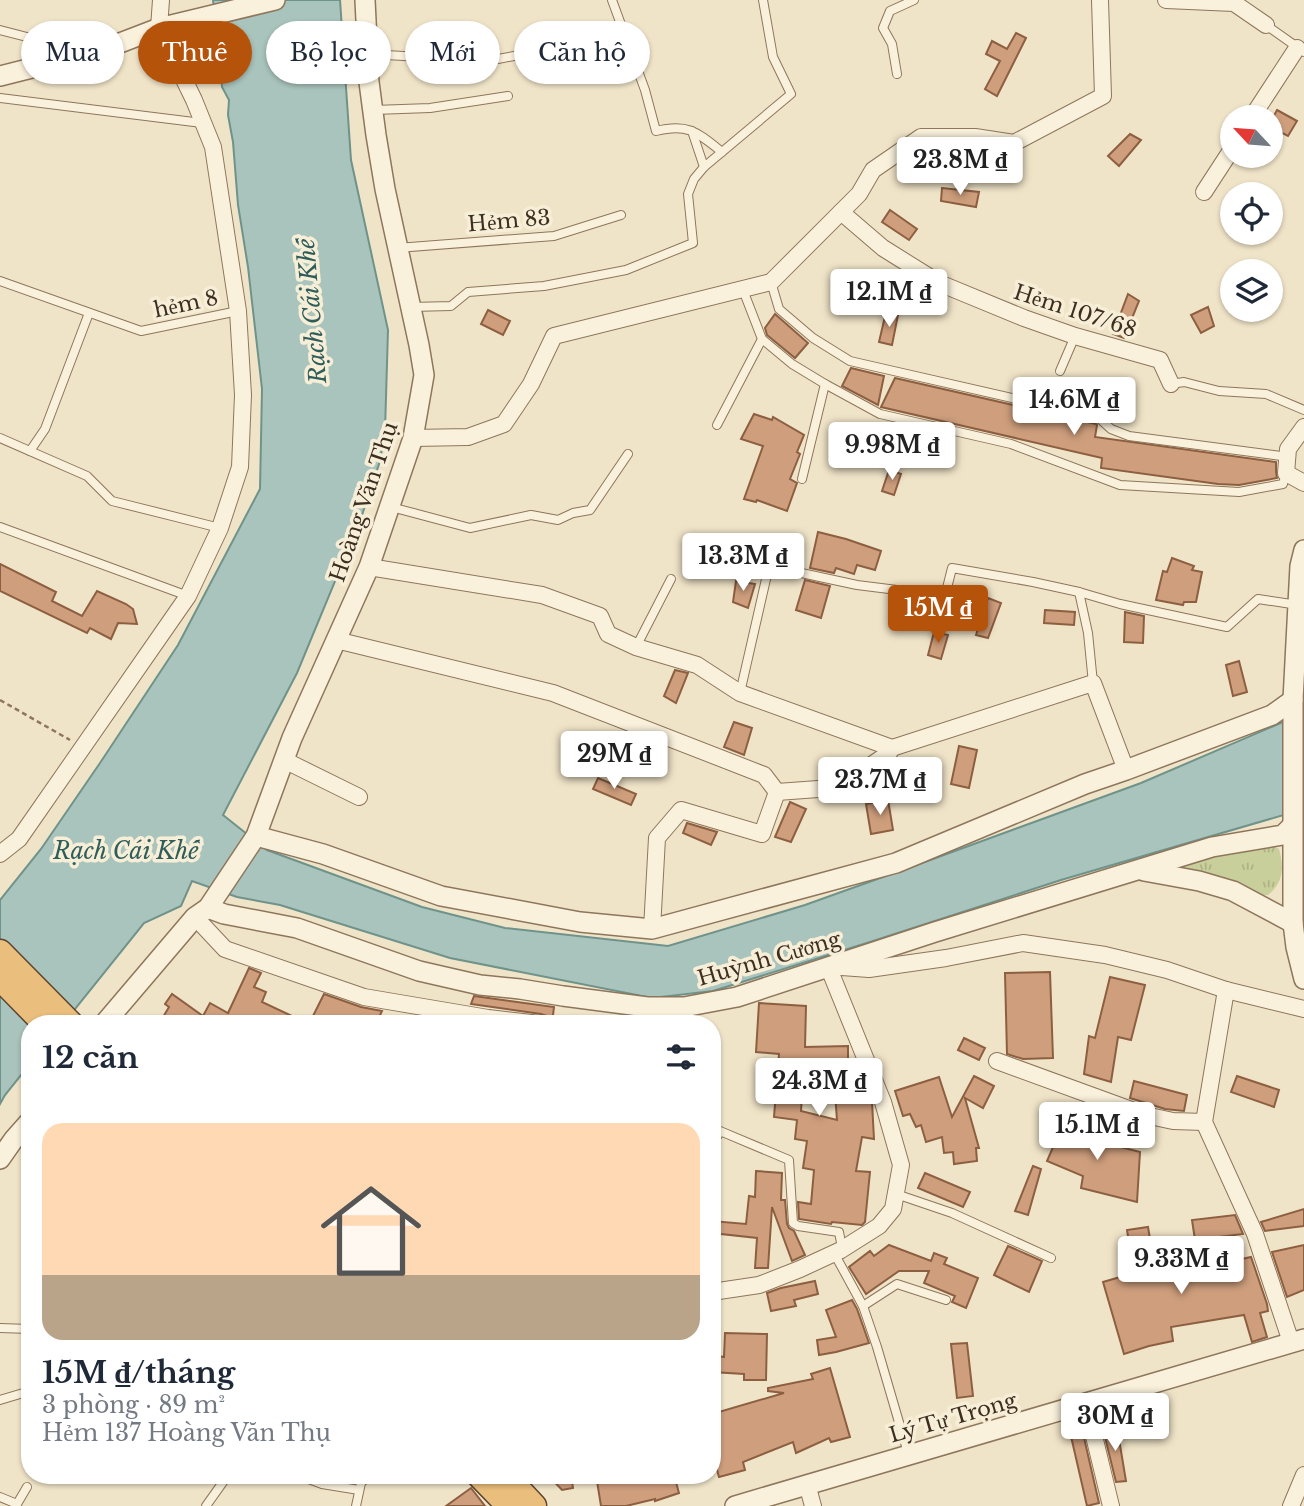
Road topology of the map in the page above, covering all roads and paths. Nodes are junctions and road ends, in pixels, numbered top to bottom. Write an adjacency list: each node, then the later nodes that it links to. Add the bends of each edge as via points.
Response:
1 (161, 0): 9 (street)
2 (275, 0): 10 (street)
3 (365, 0): 11 (street, Hoàng Văn Thụ)
4 (612, 0): 28 (lane, via 656,131 671,127)
5 (763, 0): 29 (lane, via 773,57 792,94)
6 (914, 0): 19 (lane, via 890,11 883,28 892,44)
7 (1100, 0): 33 (street, via 1103,96 1014,143 975,136 921,137 873,170)
8 (1167, 0): 12 (street, via 1234,3)
9 (160, 21)
10 (190, 21)
11 (366, 21)
12 (1265, 25): 15 (lane)
13 (0, 30): 14 (lane)
14 (21, 35)
15 (1301, 50): 25 (street)
16 (391, 55): 17 (lane, via 475,60)
17 (514, 56)
18 (21, 71): 20 (street)
19 (897, 74)
20 (0, 76)
21 (186, 84): 27 (street)
22 (369, 84): 26 (street, Hoàng Văn Thụ)
23 (508, 96): 26 (lane, via 429,108)
24 (0, 98): 27 (lane)
25 (1261, 105)
26 (374, 110): 35 (street, Hoàng Văn Thụ)
27 (204, 123): 40 (street, via 213,147)
28 (692, 131): 29 (lane); 30 (lane)
29 (722, 152): 30 (lane)
30 (704, 167): 39 (lane, via 688,194 693,243 626,270 544,286 468,292 451,306)
31 (1220, 167): 32 (street)
32 (1204, 192)
33 (841, 212): 37 (street); 42 (street, Hẻm 107/68, via 883,248 939,283)
34 (621, 215): 35 (lane, Hẻm 83, via 554,236)
35 (397, 248): 39 (street, Hoàng Văn Thụ)
36 (0, 281): 41 (lane)
37 (771, 282): 38 (street); 54 (lane, via 779,309 813,338 850,360 1099,418 1129,436 1281,456)
38 (743, 290): 43 (lane); 51 (street, via 554,336 531,384 504,424 468,437)
39 (411, 307): 51 (street, Hoàng Văn Thụ, via 424,375)
40 (238, 311): 41 (lane, hẻm 8, via 142,331); 59 (street, via 243,395 240,467)
41 (89, 313): 52 (lane, via 45,429)
42 (1075, 335): 44 (lane); 46 (street, Hẻm 107/68, via 1160,360)
43 (762, 339): 45 (lane); 48 (lane)
44 (1060, 371)
45 (825, 384): 54 (lane, via 880,414 1011,444 1120,485 1239,492 1283,484); 55 (lane)
46 (1171, 384): 47 (lane, Hẻm 107/68, via 1266,394)
47 (1304, 410)
48 (717, 425)
49 (1304, 427): 54 (street, via 1288,449)
50 (0, 438): 52 (lane)
51 (413, 438): 57 (street, Hoàng Văn Thụ)
52 (30, 451): 59 (lane, via 87,476 112,501)
53 (628, 454): 57 (lane, via 590,510 558,520 531,515 470,528)
54 (1286, 466): 56 (street)
55 (802, 479)
56 (1304, 483)
57 (390, 507): 61 (street, Hoàng Văn Thụ)
58 (0, 527): 64 (lane)
59 (220, 528): 64 (street)
60 (1304, 550): 65 (street)
61 (369, 567): 66 (street, Hoàng Văn Thụ); 67 (street, via 542,595 600,616 608,634)
62 (671, 579): 67 (lane)
63 (1079, 592): 65 (lane, via 1227,627 1258,599); 68 (lane); 69 (lane, via 952,568 945,596 857,585 769,566)
64 (188, 596): 72 (street)
65 (1298, 604): 71 (street)
66 (335, 640): 74 (street, Hoàng Văn Thụ); 76 (street, via 553,693 764,775)
67 (636, 647): 69 (street, via 697,665)
68 (1093, 683): 73 (street); 75 (street)
69 (740, 693): 73 (street)
70 (0, 701): 72 (path)
71 (1293, 706): 75 (street); 78 (street)
72 (83, 747): 80 (street, via 19,839)
73 (892, 748): 76 (street, via 832,788)
74 (284, 760): 77 (street); 79 (street, Hoàng Văn Thụ)
75 (1126, 770): 84 (street, via 896,863)
76 (777, 792): 84 (street, via 762,834 681,810 657,838)
77 (359, 797)
78 (1292, 822): 81 (street, Huỳnh Cương, via 1283,835 1212,847); 83 (street)
79 (256, 836): 82 (street, Hoàng Văn Thụ); 84 (street, via 324,853 441,896 580,922)
80 (0, 854)
81 (1139, 870): 83 (street, via 1233,891); 86 (street, Huỳnh Cương)
82 (202, 912): 93 (street); 94 (street, via 225,949 364,997); 95 (street, Huỳnh Cương, via 297,928 419,971)
83 (1293, 923): 88 (street)
84 (652, 929)
85 (0, 952): 92 (highway)
86 (828, 966): 89 (street, via 869,969 1023,943 1105,955); 96 (street, Huỳnh Cương, via 737,996); 102 (street, via 901,1165)
87 (0, 978): 91 (highway)
88 (1304, 979)
89 (1226, 990): 90 (street); 98 (street)
90 (1304, 1009)
91 (36, 1015)
92 (62, 1015)
93 (112, 1015)
94 (456, 1015)
95 (641, 1015)
96 (650, 1015)
97 (997, 1062): 98 (street, via 1145,1115)
98 (1204, 1122): 110 (street)
99 (21, 1131): 101 (street)
100 (721, 1131): 103 (lane, via 789,1160 793,1223 836,1230)
101 (0, 1158)
102 (896, 1194): 103 (street, via 893,1209 878,1226); 104 (lane, via 953,1213)
103 (838, 1251): 105 (street, via 759,1285); 107 (lane)
104 (1051, 1258)
105 (721, 1291)
106 (946, 1300): 107 (lane, via 897,1284)
107 (863, 1306): 114 (lane)
108 (0, 1328): 109 (lane)
109 (21, 1329)
110 (1298, 1340): 113 (street, Lý Tự Trọng)
111 (21, 1394): 112 (lane)
112 (0, 1400)
113 (1086, 1403): 114 (street, Lý Tự Trọng); 126 (street)
114 (909, 1454): 121 (street, Lý Tự Trọng)
115 (1304, 1475): 133 (street)
116 (222, 1484): 127 (lane)
117 (322, 1484): 123 (lane)
118 (361, 1484): 123 (lane)
119 (488, 1484): 129 (highway)
120 (513, 1484): 130 (highway)
121 (807, 1484): 131 (street, Lý Tự Trọng); 132 (street)
122 (27, 1487): 125 (lane)
123 (359, 1490): 128 (lane)
124 (0, 1497): 125 (lane)
125 (17, 1505)
126 (1107, 1505)
127 (206, 1506)
128 (356, 1506)
129 (509, 1506)
130 (534, 1506)
131 (735, 1506)
132 (813, 1506)
133 (1291, 1506)

